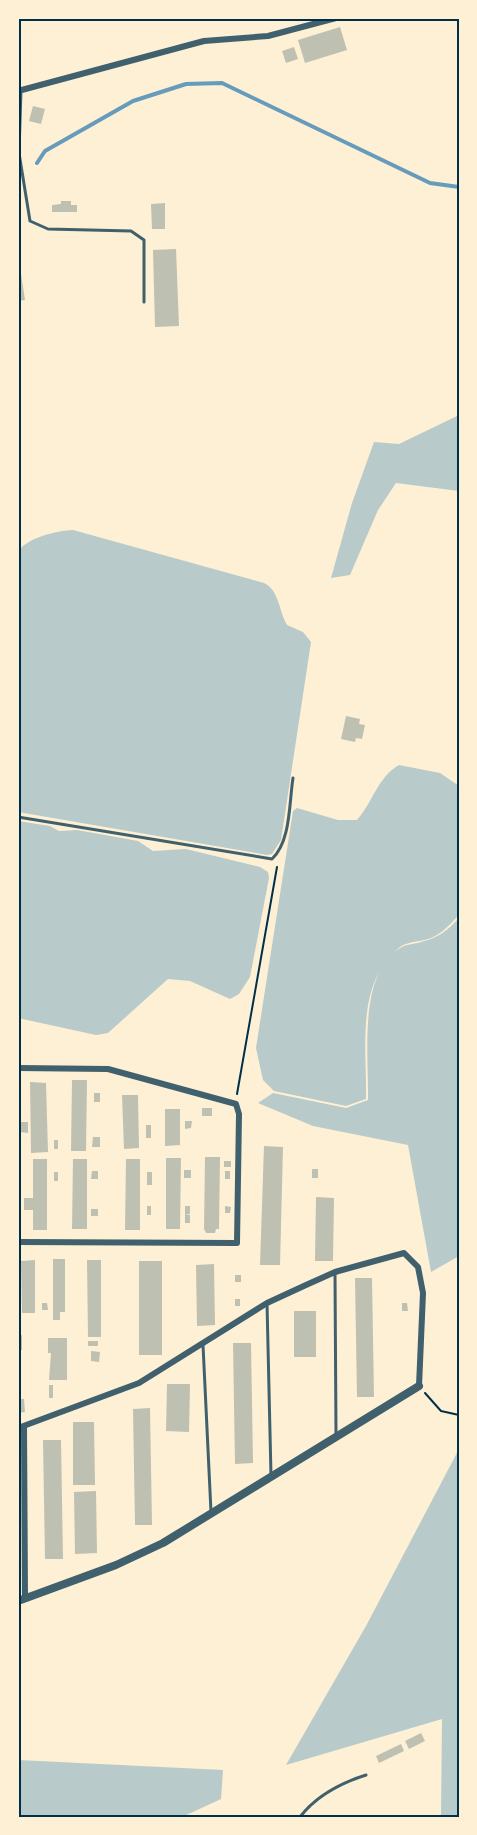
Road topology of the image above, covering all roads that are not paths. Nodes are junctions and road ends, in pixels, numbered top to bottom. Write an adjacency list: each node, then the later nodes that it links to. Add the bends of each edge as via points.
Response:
1 (336, 18): 2 (street, via 268,36 204,41)
2 (20, 91): 3 (lane, via 19,153 30,221 48,229 131,231 144,240)
3 (144, 302)
4 (293, 778): 5 (lane, via 280,852 272,859)
5 (18, 817)
6 (18, 1068): 7 (street, via 108,1069 236,1104 239,1114 237,1243)
7 (18, 1242)
8 (335, 1272): 9 (street); 11 (street, via 404,1253 418,1267 423,1293); 13 (lane)
9 (267, 1303): 10 (street); 14 (lane)
10 (203, 1344): 12 (street, via 139,1383); 15 (lane)
11 (419, 1386): 13 (street)
12 (21, 1427): 16 (street)
13 (336, 1438): 14 (street)
14 (271, 1478): 15 (street)
15 (211, 1514): 16 (street, via 116,1565)
16 (22, 1600)
17 (366, 1775): 18 (lane, via 343,1783)
18 (300, 1817)

